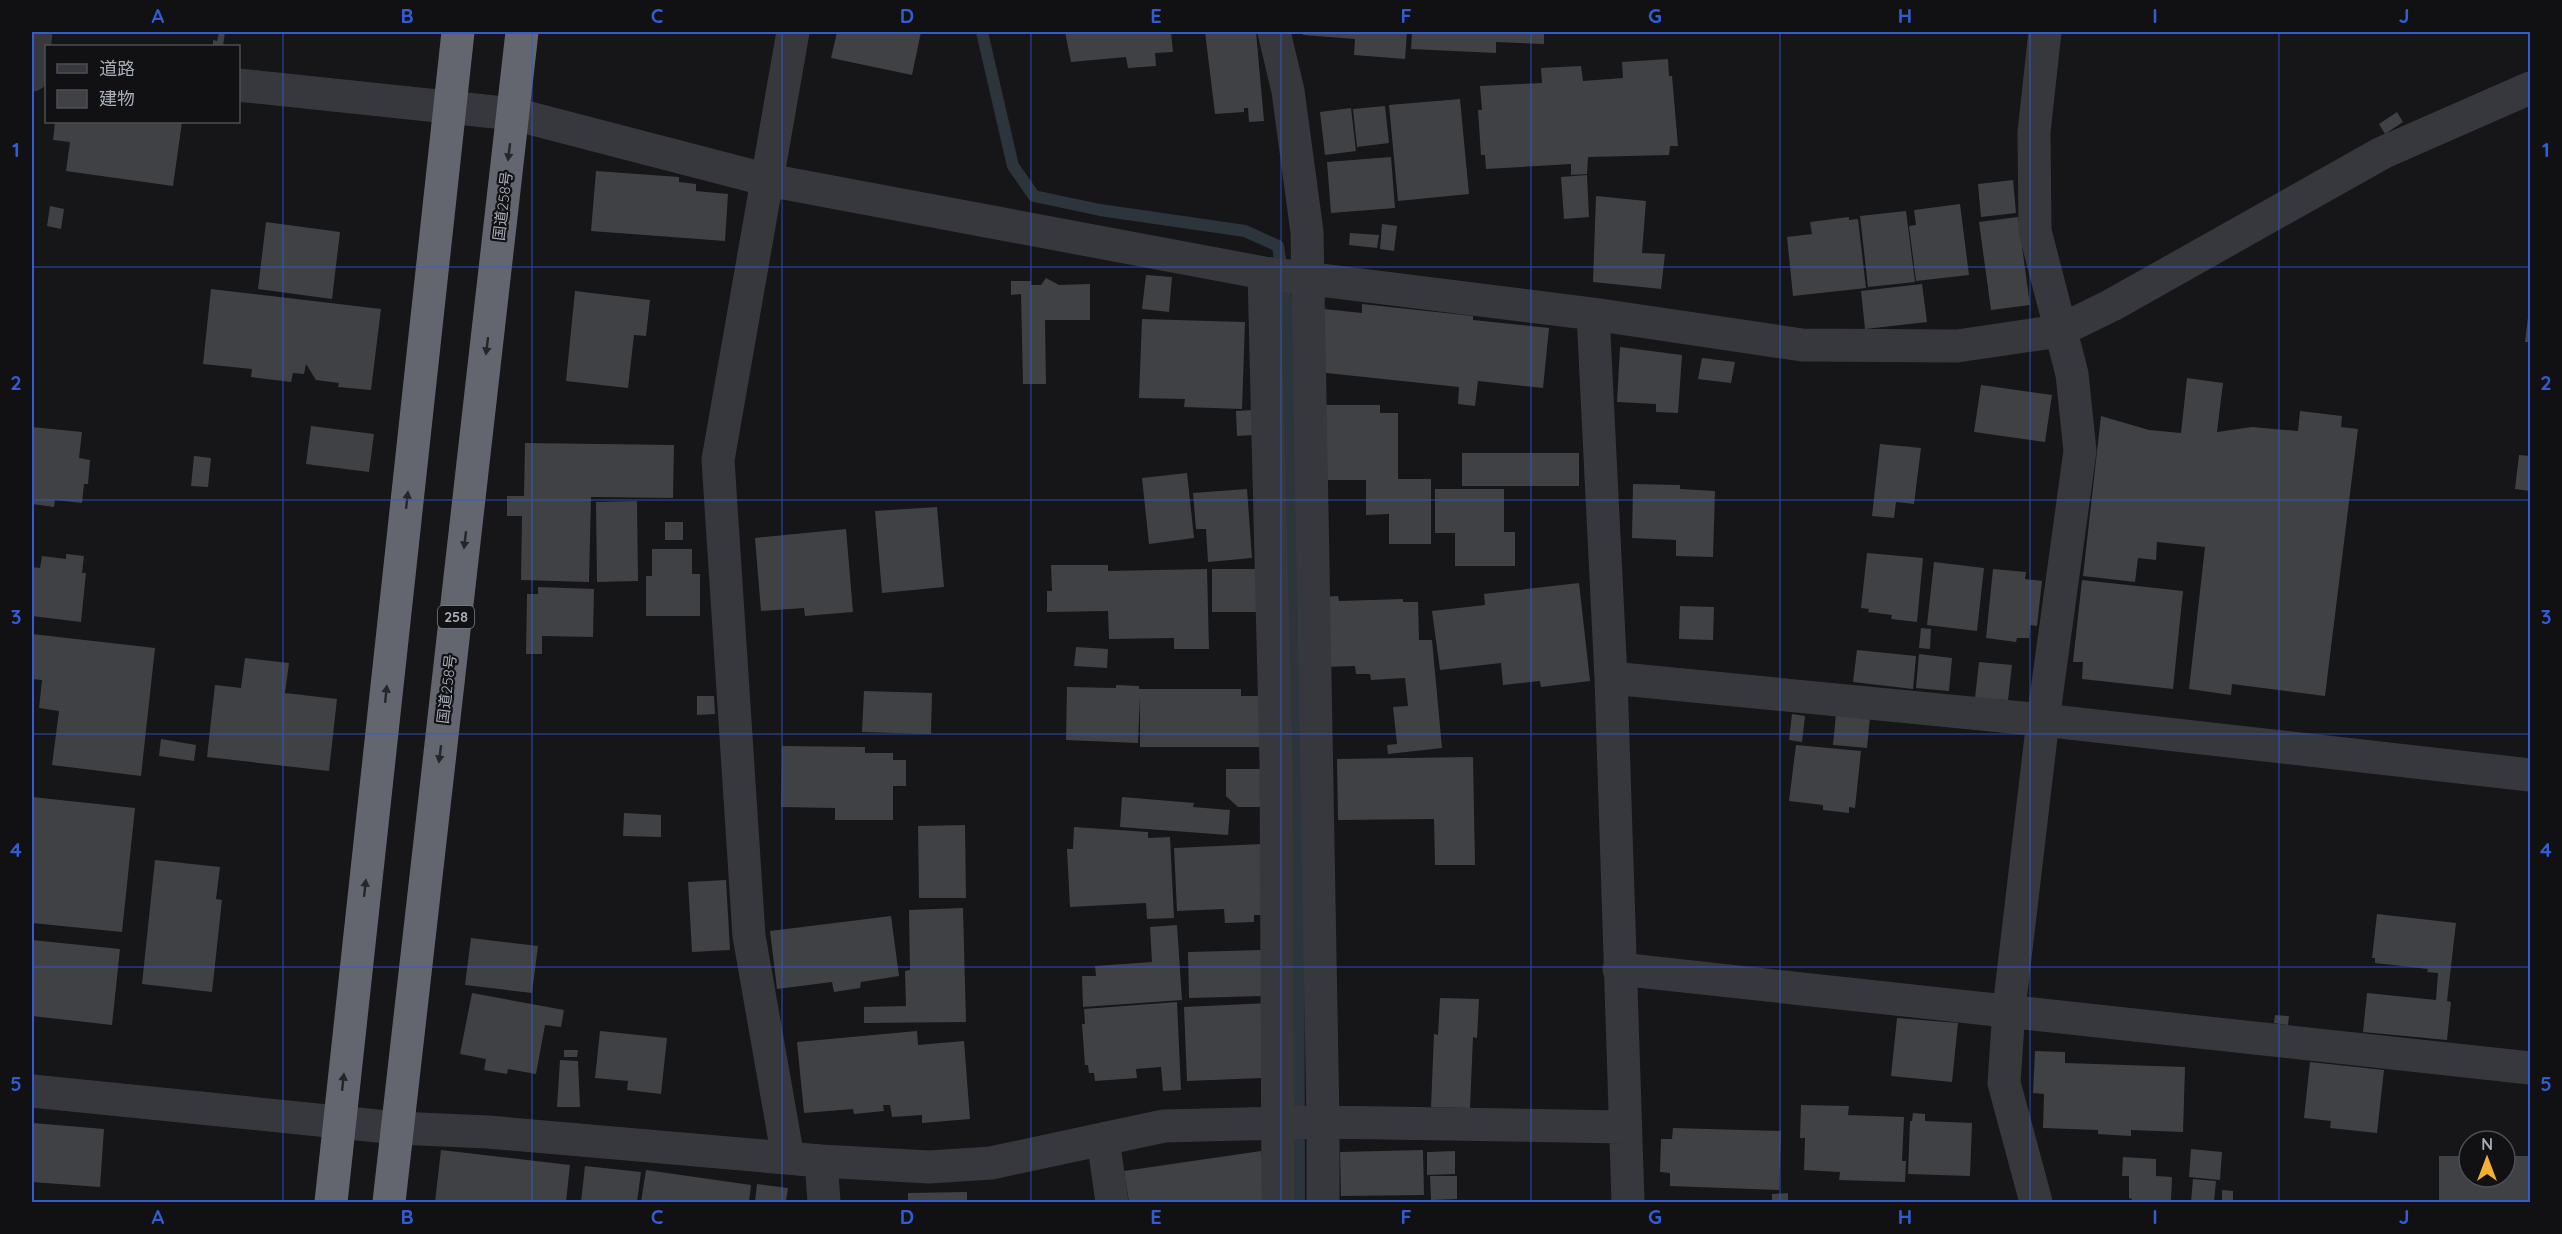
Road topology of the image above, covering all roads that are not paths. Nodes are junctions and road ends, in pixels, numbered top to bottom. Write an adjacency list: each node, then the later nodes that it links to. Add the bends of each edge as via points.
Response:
1 (458, 32): 8 (highway)
2 (522, 32): 9 (highway, 国道258号 / 258)
3 (793, 32): 10 (street)
4 (1274, 32): 12 (street, via 1287,91 1307,232)
5 (2045, 32): 14 (street, via 2034,132 2035,231)
6 (240, 85): 8 (street)
7 (2530, 88): 14 (street, via 2382,153)
8 (450, 108): 9 (street); 23 (highway, one-way to 8)
9 (514, 114): 10 (street); 26 (highway, 国道258号 / 258, one-way to 26)
10 (768, 180): 11 (street); 28 (street, via 718,460 749,936)
11 (1264, 273): 12 (street); 22 (street, via 1276,762)
12 (1307, 279): 13 (street); 24 (street)
13 (1593, 314): 14 (street, via 1803,345 1957,346); 15 (street)
14 (2059, 331): 16 (street, via 2072,374 2080,451)
15 (1611, 678): 16 (street); 18 (street)
16 (2043, 720): 17 (street); 19 (street)
17 (2530, 775)
18 (1619, 969): 19 (street); 25 (street)
19 (2009, 1010): 20 (street); 37 (street, via 2004,1083)
20 (2530, 1068)
21 (32, 1091): 23 (street)
22 (1277, 1121): 24 (street); 27 (street, via 1164,1126); 34 (street)
23 (339, 1122): 26 (street); 30 (highway)
24 (1323, 1122): 25 (street); 35 (street)
25 (1624, 1127): 36 (street)
26 (397, 1128): 28 (street); 31 (highway, 国道258号 / 258)
27 (1103, 1138): 29 (street, via 991,1163 928,1167); 33 (street)
28 (788, 1158): 29 (street)
29 (821, 1161): 32 (street)
30 (331, 1203)
31 (389, 1203)
32 (824, 1203)
33 (1112, 1203)
34 (1278, 1203)
35 (1323, 1203)
36 (1628, 1203)
37 (2036, 1203)

